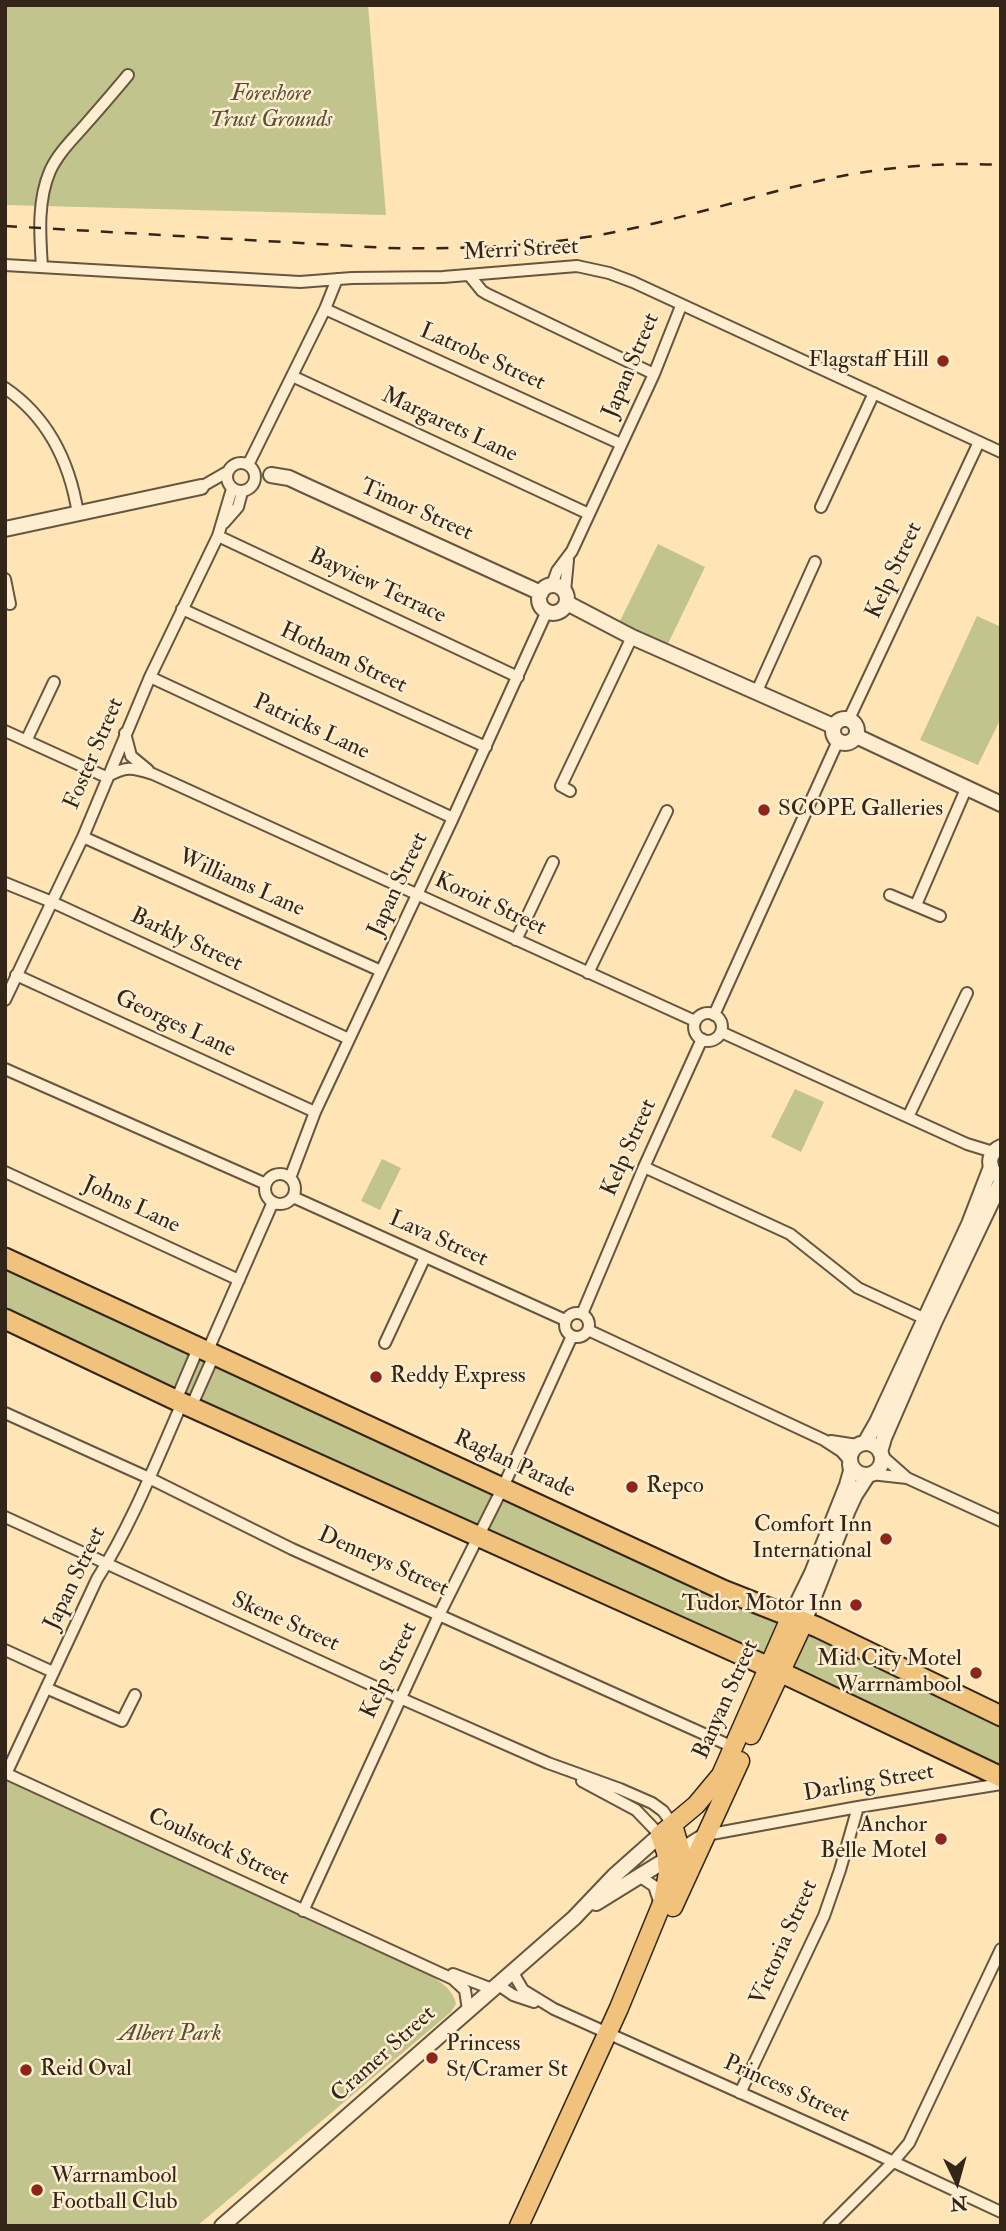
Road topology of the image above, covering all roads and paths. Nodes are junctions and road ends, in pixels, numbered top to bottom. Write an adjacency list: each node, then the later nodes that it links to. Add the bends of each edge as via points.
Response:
1 (128, 75): 3 (street, via 49,174 40,229)
2 (5, 265): 3 (street, Merri Street)
3 (42, 267): 5 (street, Merri Street, via 281,281)
4 (470, 275): 5 (street, Merri Street); 6 (street, Merri Street, via 577,266 609,273); 8 (street, via 487,295)
5 (337, 279): 7 (street)
6 (681, 306): 8 (street, Japan Street); 11 (street, Merri Street)
7 (325, 309): 9 (street); 13 (street, Latrobe Street)
8 (654, 374): 13 (street, Japan Street)
9 (292, 376): 15 (street, via 258,446 250,450); 23 (street, Margarets Lane)
10 (5, 388): 22 (street, via 33,411 52,437 69,472)
11 (874, 393): 12 (street, Merri Street); 21 (street)
12 (979, 442): 14 (street, Merri Street); 37 (street, Kelp Street)
13 (621, 444): 23 (street, Japan Street)
14 (1001, 452)
15 (247, 466): 16 (street, via 234,464); 17 (street, Timor Street); 18 (street)
16 (228, 472): 19 (street); 20 (street, via 226,479)
17 (271, 475): 18 (street); 28 (street, Timor Street, via 289,478)
18 (255, 481): 20 (street, via 249,489)
19 (201, 487): 20 (street); 22 (street)
20 (235, 489): 25 (street, Foster Street, via 238,507)
21 (821, 507)
22 (78, 514): 24 (street)
23 (589, 514): 28 (street, Japan Street, via 557,570)
24 (5, 529)
25 (220, 530): 30 (street, Foster Street); 34 (street, Bayview Terrace)
26 (814, 562): 36 (street)
27 (5, 579): 29 (street)
28 (556, 593): 31 (street, via 541,604); 31 (street, via 559,611); 32 (street, Timor Street)
29 (10, 604)
30 (182, 609): 33 (street, Foster Street); 44 (street, Hotham Street)
31 (547, 611): 34 (street, Japan Street)
32 (632, 637): 36 (street, Timor Street); 48 (street, via 561,786)
33 (150, 677): 40 (street, Foster Street); 51 (street, Patricks Lane)
34 (518, 677): 44 (street, Japan Street)
35 (54, 681): 42 (street)
36 (757, 691): 38 (street, Timor Street)
37 (849, 719): 38 (street); 41 (street, via 855,724)
38 (833, 726): 43 (street)
39 (5, 730): 42 (street)
40 (125, 733): 45 (street, Koroit Street, via 131,756); 46 (street, Foster Street)
41 (856, 736): 43 (street, via 850,742); 47 (street)
42 (27, 739): 46 (street)
43 (838, 741): 66 (street)
44 (486, 747): 51 (street, Japan Street)
45 (153, 774): 46 (street, Koroit Street, via 133,768); 55 (street, Koroit Street)
46 (106, 777): 52 (street, Foster Street)
47 (967, 789): 49 (street); 58 (street)
48 (570, 791)
49 (1001, 804)
50 (667, 811): 62 (street)
51 (453, 818): 55 (street, Japan Street)
52 (83, 837): 57 (street, Foster Street); 61 (street, Williams Lane)
53 (553, 862): 60 (street)
54 (5, 883): 57 (street, Barkly Street)
55 (417, 895): 60 (street, Koroit Street); 61 (street, Japan Street)
56 (890, 895): 58 (street)
57 (52, 902): 63 (street, Foster Street); 69 (street, Barkly Street)
58 (916, 905): 59 (street)
59 (940, 916)
60 (516, 940): 62 (street, Koroit Street)
61 (381, 971): 69 (street, Japan Street)
62 (587, 973): 67 (street, Koroit Street)
63 (16, 975): 65 (street, Foster Street); 72 (street, Georges Lane)
64 (967, 993): 73 (street)
65 (5, 1000)
66 (714, 1014): 67 (street, via 706,1013); 68 (street, via 721,1022)
67 (695, 1021): 70 (street, via 695,1032)
68 (721, 1032): 70 (street, via 713,1040); 73 (street)
69 (349, 1039): 72 (street, Japan Street)
70 (702, 1039): 75 (street, Kelp Street)
71 (5, 1069): 79 (street)
72 (315, 1112): 77 (street, Japan Street)
73 (908, 1118): 74 (street)
74 (995, 1161): 88 (street)
75 (644, 1167): 85 (street, Kelp Street); 88 (street, via 790,1234 858,1288)
76 (5, 1172): 84 (street, Johns Lane)
77 (290, 1178): 79 (street, via 278,1174); 80 (street, via 295,1185)
78 (1001, 1182): 88 (street)
79 (266, 1184): 81 (street, via 266,1194)
80 (293, 1197): 81 (street, via 283,1204); 82 (street, Lava Street)
81 (273, 1202): 84 (street, Japan Street)
82 (425, 1257): 87 (street, Lava Street); 91 (street)
83 (5, 1258): 92 (highway, Raglan Parade)
84 (239, 1280): 92 (street, Japan Street)
85 (582, 1314): 87 (street, via 571,1314); 89 (street, via 588,1320)
86 (5, 1319): 93 (highway)
87 (565, 1320): 90 (street, via 566,1332)
88 (929, 1321): 96 (street); 97 (street)
89 (588, 1331): 90 (street); 95 (street)
90 (572, 1336): 102 (street, Kelp Street)
91 (385, 1343)
92 (208, 1350): 93 (street, Japan Street); 93 (street, Japan Street); 102 (highway, Raglan Parade)
93 (183, 1403): 100 (street, Japan Street); 105 (highway)
94 (5, 1413): 100 (street, Denneys Street)
95 (824, 1440): 96 (street); 98 (street)
96 (861, 1444): 97 (street, via 874,1445); 98 (street, via 851,1452)
97 (881, 1454): 99 (street, via 880,1466); 101 (street)
98 (850, 1462): 99 (street, via 855,1472); 108 (street, Banyan Street, via 847,1485)
99 (870, 1475): 101 (street); 108 (street, Banyan Street, via 855,1495)
100 (149, 1478): 106 (street, Japan Street); 107 (street, Denneys Street)
101 (907, 1478): 104 (street)
102 (503, 1487): 105 (street, Kelp Street); 108 (highway, Raglan Parade, via 723,1590)
103 (5, 1517): 106 (street, Skene Street)
104 (1001, 1521)
105 (479, 1538): 107 (street, Kelp Street); 110 (highway)
106 (106, 1564): 111 (street, Japan Street); 114 (street, Skene Street)
107 (439, 1615): 114 (street, Kelp Street); 116 (street, Denneys Street)
108 (797, 1619): 110 (main road, Banyan Street); 115 (highway, Raglan Parade)
109 (5, 1650): 111 (street)
110 (775, 1670): 116 (main road, Banyan Street); 119 (highway)
111 (53, 1672): 112 (street, Japan Street)
112 (46, 1688): 113 (street, via 122,1721); 118 (street, Japan Street)
113 (135, 1695)
114 (400, 1699): 117 (street, Skene Street); 130 (street, Kelp Street)
115 (1001, 1716)
116 (738, 1750): 121 (main road, Banyan Street); 125 (main road, Banyan Street)
117 (548, 1763): 122 (street, Skene Street); 126 (street, Skene Street)
118 (6, 1773): 130 (street, Coulstock Street)
119 (1001, 1777)
120 (1001, 1784): 123 (street, Darling Street)
121 (700, 1801): 122 (street, Skene Street, via 677,1811); 125 (main road); 126 (main road, Banyan Street)
122 (652, 1804): 126 (street, Skene Street, via 663,1811)
123 (858, 1807): 124 (street, Darling Street); 139 (street, Victoria Street, via 824,1916)
124 (744, 1827): 125 (street, Darling Street); 125 (street, Darling Street)
125 (710, 1828): 127 (street); 129 (main road, Banyan Street)
126 (667, 1830): 127 (main road); 131 (street, Cramer Street)
127 (674, 1856): 128 (street, Cramer Street); 129 (main road)
128 (639, 1876): 129 (street, via 656,1889); 131 (street, Cramer Street)
129 (666, 1909): 138 (main road)
130 (303, 1911): 133 (street, Coulstock Street)
131 (574, 1917): 134 (street, Cramer Street)
132 (1001, 1949): 140 (street, via 909,2143)
133 (414, 1960): 135 (street, Coulstock Street); 137 (street, Coulstock Street, via 463,1986)
134 (512, 1971): 135 (street, Cramer Street); 136 (street, Princess Street, via 523,1990)
135 (495, 1987): 136 (street, Princess Street); 137 (street, Cramer Street)
136 (554, 2009): 138 (street, Princess Street)
137 (468, 2010): 143 (street, Cramer Street)
138 (607, 2034): 139 (street, Princess Street); 144 (main road)
139 (740, 2093): 140 (street, Princess Street)
140 (893, 2162): 141 (street, Princess Street); 142 (street)
141 (1001, 2212)
142 (835, 2224)
143 (222, 2226)
144 (519, 2226)

